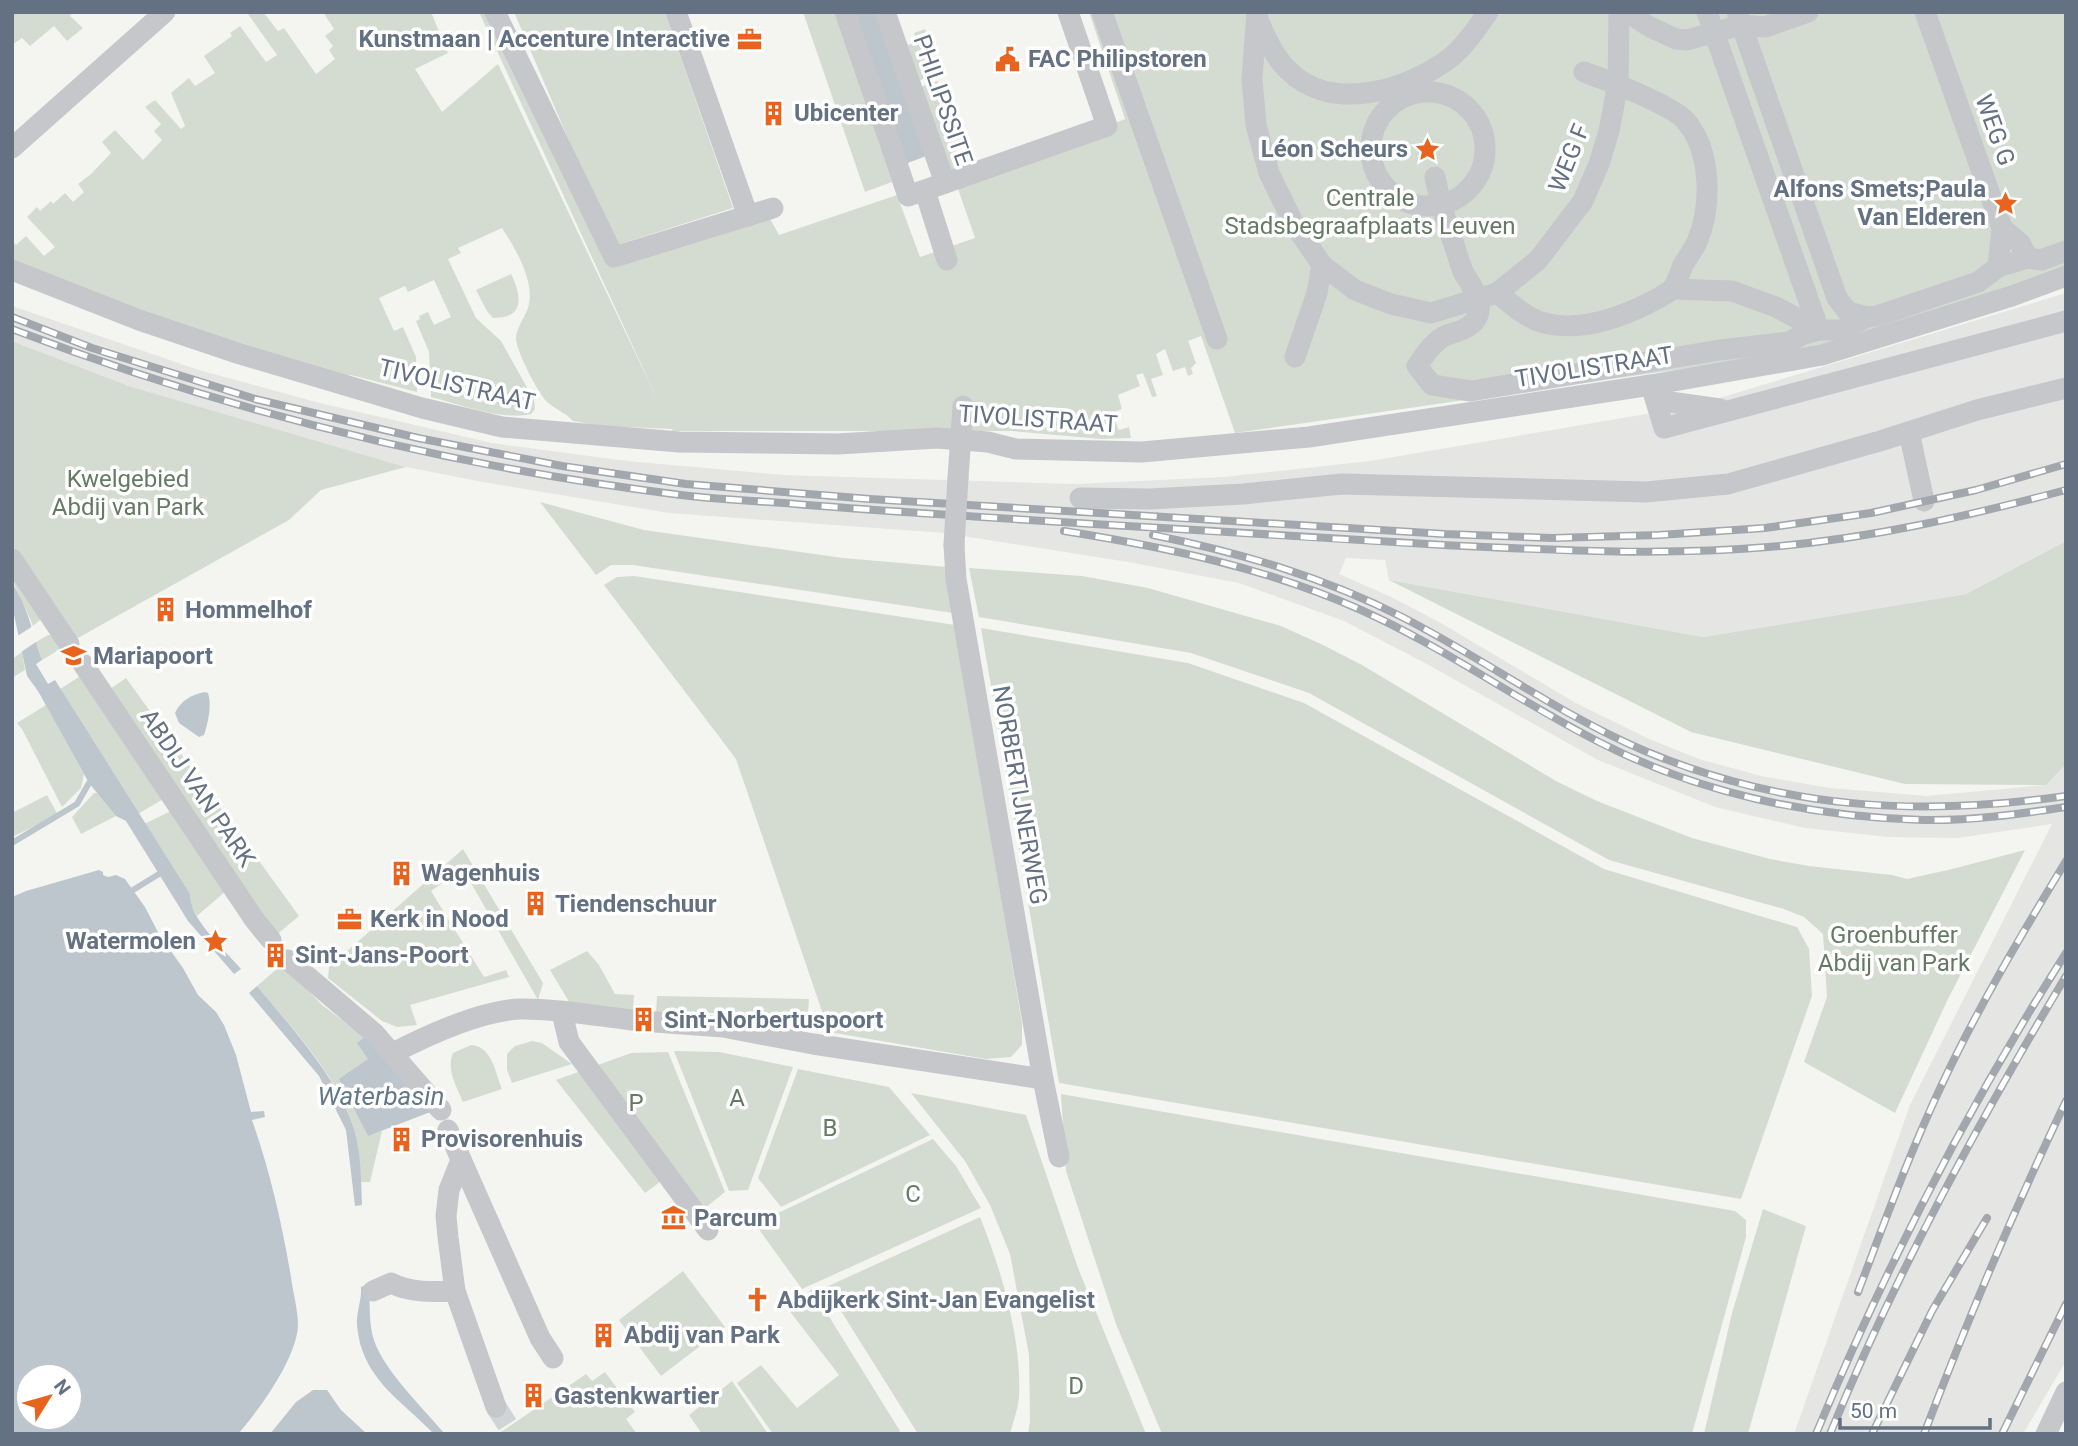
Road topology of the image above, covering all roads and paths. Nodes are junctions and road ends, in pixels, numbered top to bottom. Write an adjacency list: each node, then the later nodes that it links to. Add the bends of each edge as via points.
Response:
1 (165, 12): 19 (street)
2 (495, 12): 24 (street, via 614,257)
3 (676, 12): 24 (street)
4 (845, 12): 21 (street, PHILIPSSITE, via 908,196)
5 (885, 12): 21 (street, PHILIPSSITE)
6 (1068, 12): 21 (street, via 1107,126)
7 (1102, 12): 38 (street)
8 (1488, 12): 14 (street, via 1453,56 1386,90 1363,94 1308,86 1287,70 1266,40)
9 (1619, 12): 18 (street, WEG F)
10 (1627, 12): 16 (street, via 1676,39)
11 (1707, 12): 16 (street)
12 (1808, 12): 15 (street, via 1765,27)
13 (1925, 12): 25 (street, WEG G)
14 (1257, 14): 29 (street, WEG F, via 1252,79 1256,125 1269,173 1294,225)
15 (1739, 18): 16 (street); 35 (street, via 1837,298 1848,312)
16 (1714, 33): 37 (street)
17 (1584, 72): 18 (street)
18 (1618, 84): 33 (street, via 1684,119 1695,135 1704,164 1707,204 1703,223); 34 (street, WEG F, via 1609,131 1584,201 1538,260)
19 (12, 148)
20 (1435, 177): 22 (street)
21 (935, 187): 28 (street)
22 (1441, 205): 22 (street, via 1426,207 1398,198 1377,176 1373,164 1370,147 1379,118 1414,93 1430,91 1459,100 1484,134 1486,151 1477,180 1462,196); 34 (street, via 1463,272)
23 (773, 208): 24 (street)
24 (748, 216)
25 (2002, 228): 27 (street, via 2020,243); 30 (street, WEG G)
26 (2066, 251): 27 (street, via 2041,260)
27 (2028, 258): 30 (street)
28 (947, 260)
29 (1322, 265): 34 (street, WEG F, via 1355,290 1431,313); 39 (street)
30 (1998, 267): 35 (street, via 1978,282)
31 (12, 271): 44 (street, TIVOLISTRAAT, via 240,354 502,427 678,442)
32 (2066, 276): 41 (street, TIVOLISTRAAT, via 1822,355)
33 (1672, 289): 34 (street, via 1629,313 1574,326 1540,322); 37 (street, via 1732,291)
34 (1487, 296): 37 (street, via 1473,324 1440,339 1417,366 1432,385 1471,391 1788,342)
35 (1867, 317): 37 (street, via 1841,330)
36 (2066, 321): 41 (street, via 1664,428)
37 (1819, 330)
38 (1217, 339)
39 (1295, 357)
40 (2066, 388): 43 (street)
41 (1654, 392): 44 (street, TIVOLISTRAAT, via 1309,437 1142,452 1016,449)
42 (963, 406): 44 (street, NORBERTIJNERWEG)
43 (1909, 432): 45 (street, via 1728,484 1646,492 1342,484 1189,497); 46 (street)
44 (961, 440): 56 (street, NORBERTIJNERWEG, bridge, via 956,579)
45 (1080, 498)
46 (1924, 501)
47 (12, 559): 48 (street)
48 (69, 644)
49 (83, 664): 50 (street, ABDIJ VAN PARK)
50 (271, 940)
51 (288, 960): 55 (street)
52 (562, 1013): 53 (street); 55 (street, via 518,1009 483,1016); 59 (street, via 569,1042)
53 (632, 1020)
54 (655, 1021): 56 (street, via 723,1027)
55 (393, 1054): 58 (street, via 444,1120)
56 (1043, 1079): 57 (street, NORBERTIJNERWEG)
57 (1059, 1157)
58 (461, 1160): 61 (street, via 449,1190 446,1216); 62 (street, via 540,1339)
59 (708, 1230)
60 (373, 1291): 61 (street, via 391,1283 401,1289)
61 (455, 1291): 64 (street)
62 (553, 1358)
63 (2066, 1392): 65 (street)
64 (496, 1407)
65 (2046, 1434)

